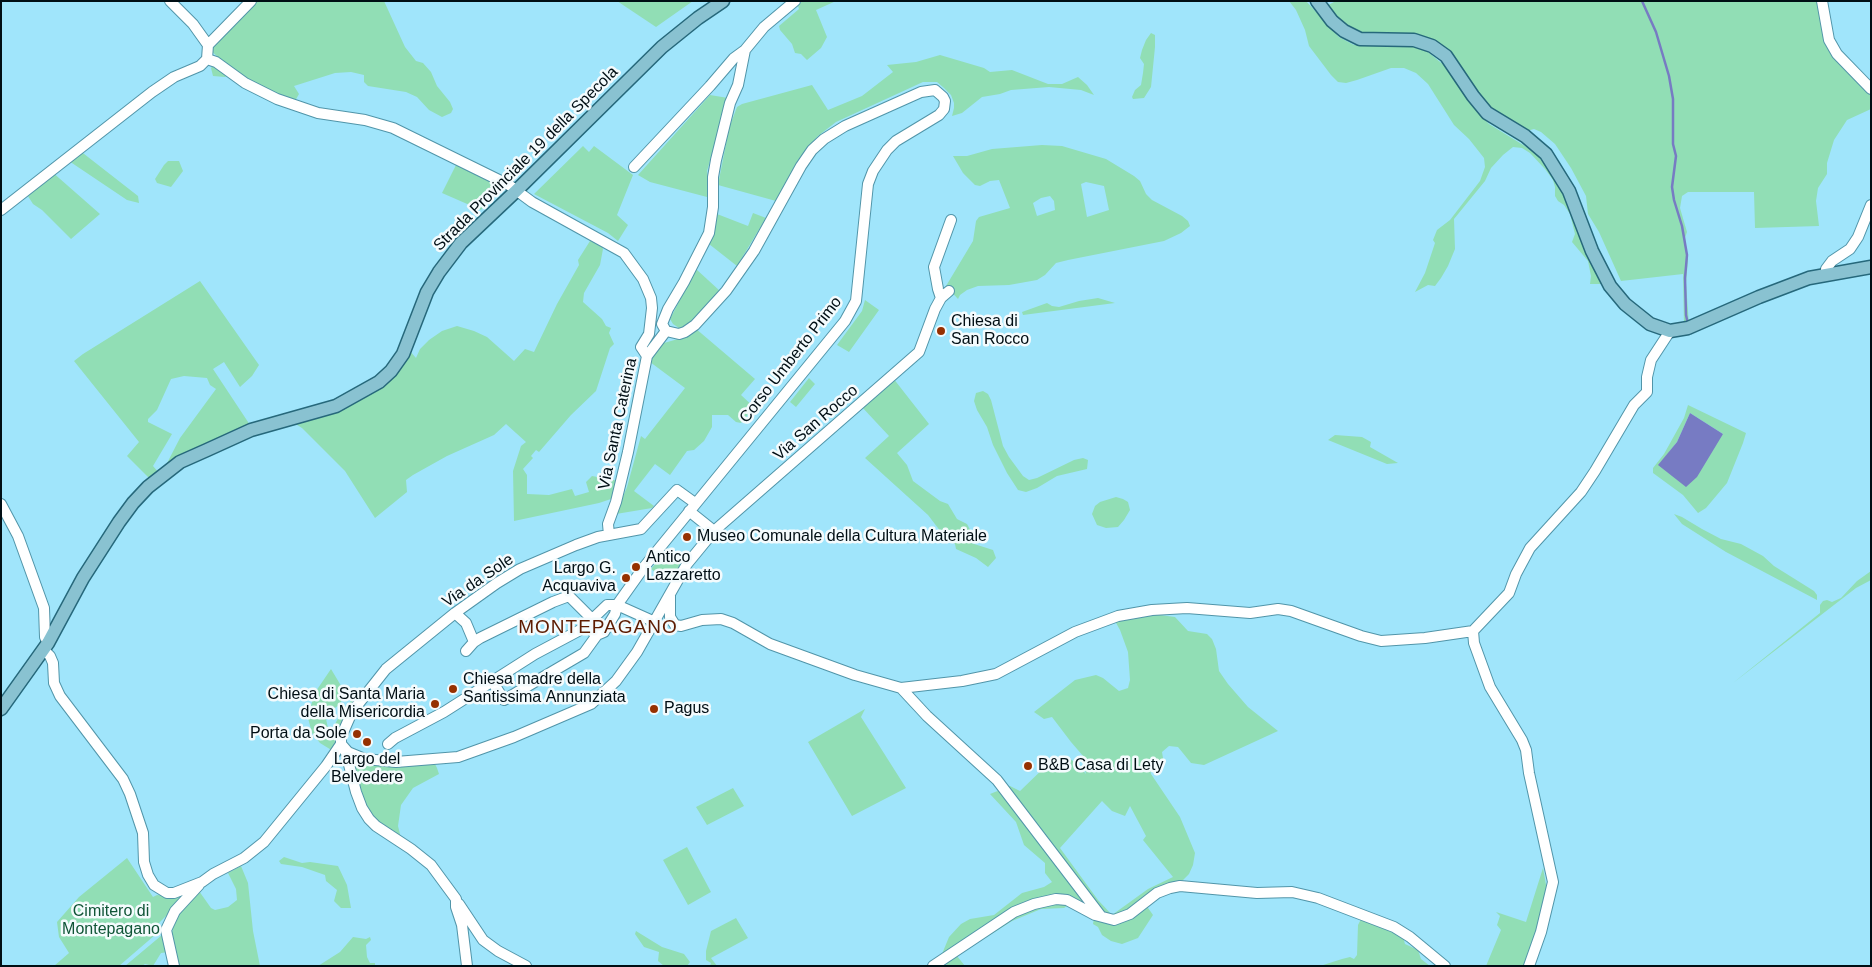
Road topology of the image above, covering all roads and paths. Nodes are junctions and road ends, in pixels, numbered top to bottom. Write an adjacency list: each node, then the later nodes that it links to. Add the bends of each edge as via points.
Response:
1 (170, 1): 7 (street, via 193,24)
2 (251, 1): 7 (street)
3 (723, 1): 12 (main road, Strada Provinciale 19 della Specola, via 662,48)
4 (795, 1): 8 (street)
5 (1316, 1): 19 (main road, via 1332,21 1360,39 1414,40 1432,46 1446,56 1487,113 1525,136 1546,154 1569,190 1592,251 1610,286 1650,324)
6 (1822, 1): 10 (street, via 1829,40 1837,54)
7 (208, 46): 9 (street)
8 (745, 50): 11 (street); 18 (street, via 716,160 709,233 668,309 662,324)
9 (207, 59): 12 (street, via 277,99 318,112 394,128); 14 (street, via 152,92)
10 (1871, 89)
11 (634, 167)
12 (516, 191): 20 (street, via 624,253 634,265 651,298 649,334 641,347); 33 (main road, Strada Provinciale 19 della Specola, via 449,256 427,292 403,354 379,382 336,406 252,430 180,462 148,487 133,503 83,578)
13 (1871, 205): 17 (street, via 1858,237 1850,249 1832,261)
14 (1, 210)
15 (951, 220): 23 (street, Via San Rocco, via 934,267 938,289 945,295 928,326 919,352)
16 (1871, 267): 17 (main road)
17 (1826, 274): 19 (main road, via 1758,297 1688,328)
18 (666, 331): 20 (street, Via Santa Caterina); 22 (street, Corso Umberto Primo, via 685,332 726,291 754,251 801,166 824,139 845,126 921,92 935,90 944,96 944,109 939,115 896,141 873,171 867,192 856,301 845,321)
19 (1670, 331): 30 (street, via 1651,360 1647,392 1634,405 1596,471 1530,548 1509,593)
20 (647, 356): 24 (street, Via Santa Caterina, via 626,461 608,524)
21 (1, 504): 33 (street, via 18,536 44,608)
22 (692, 507): 23 (street); 24 (street, Via da Sole, via 677,490 641,529); 26 (street, Corso Umberto Primo)
23 (714, 531): 25 (street, Via San Rocco, via 685,568)
24 (610, 535): 27 (street, Via da Sole, via 576,545 520,569)
25 (670, 596): 29 (street, Via San Rocco); 36 (street, via 670,617 674,626 702,620 734,623 770,644)
26 (617, 605): 28 (street, via 607,605); 29 (street); 31 (street, Corso Umberto Primo, via 604,632)
27 (454, 613): 32 (street, via 466,623); 39 (street, Via da Sole, via 386,669 352,712 341,737)
28 (591, 618): 31 (street, via 590,627); 32 (street, via 570,596); 35 (street, via 582,629)
29 (655, 622): 39 (street, Via San Rocco, via 637,652 601,696 586,706 514,737 458,757 422,761 365,759 348,752)
30 (1473, 631): 36 (street, via 1381,641 1278,609 1250,613 1187,608 1152,610 1118,616 1081,630 996,674); 48 (street, via 1474,643 1490,687 1526,750 1553,882 1542,932)
31 (596, 635): 35 (street, Corso Umberto Primo, via 584,653 504,700)
32 (474, 642): 34 (street)
33 (46, 646): 37 (main road, Strada Provinciale 19 della Specola); 40 (street, via 60,696 123,779 130,794 142,832 144,862 154,885 167,893 174,893)
34 (466, 651)
35 (492, 682): 38 (street)
36 (901, 688): 42 (street, via 926,716 997,780)
37 (1, 709)
38 (388, 744)
39 (343, 746): 40 (street, via 264,842 244,858); 41 (street, via 356,792 369,819 437,871)
40 (202, 882): 43 (street, via 175,911 166,930)
41 (456, 899): 44 (street); 45 (street, via 483,940)
42 (1101, 917): 46 (street, via 1067,900 1044,901 1014,912); 47 (street, via 1122,918 1157,893 1180,886 1257,893 1292,892 1318,898 1394,927)
43 (174, 966)
44 (467, 966)
45 (526, 966)
46 (934, 966)
47 (1445, 966)
48 (1529, 966)

